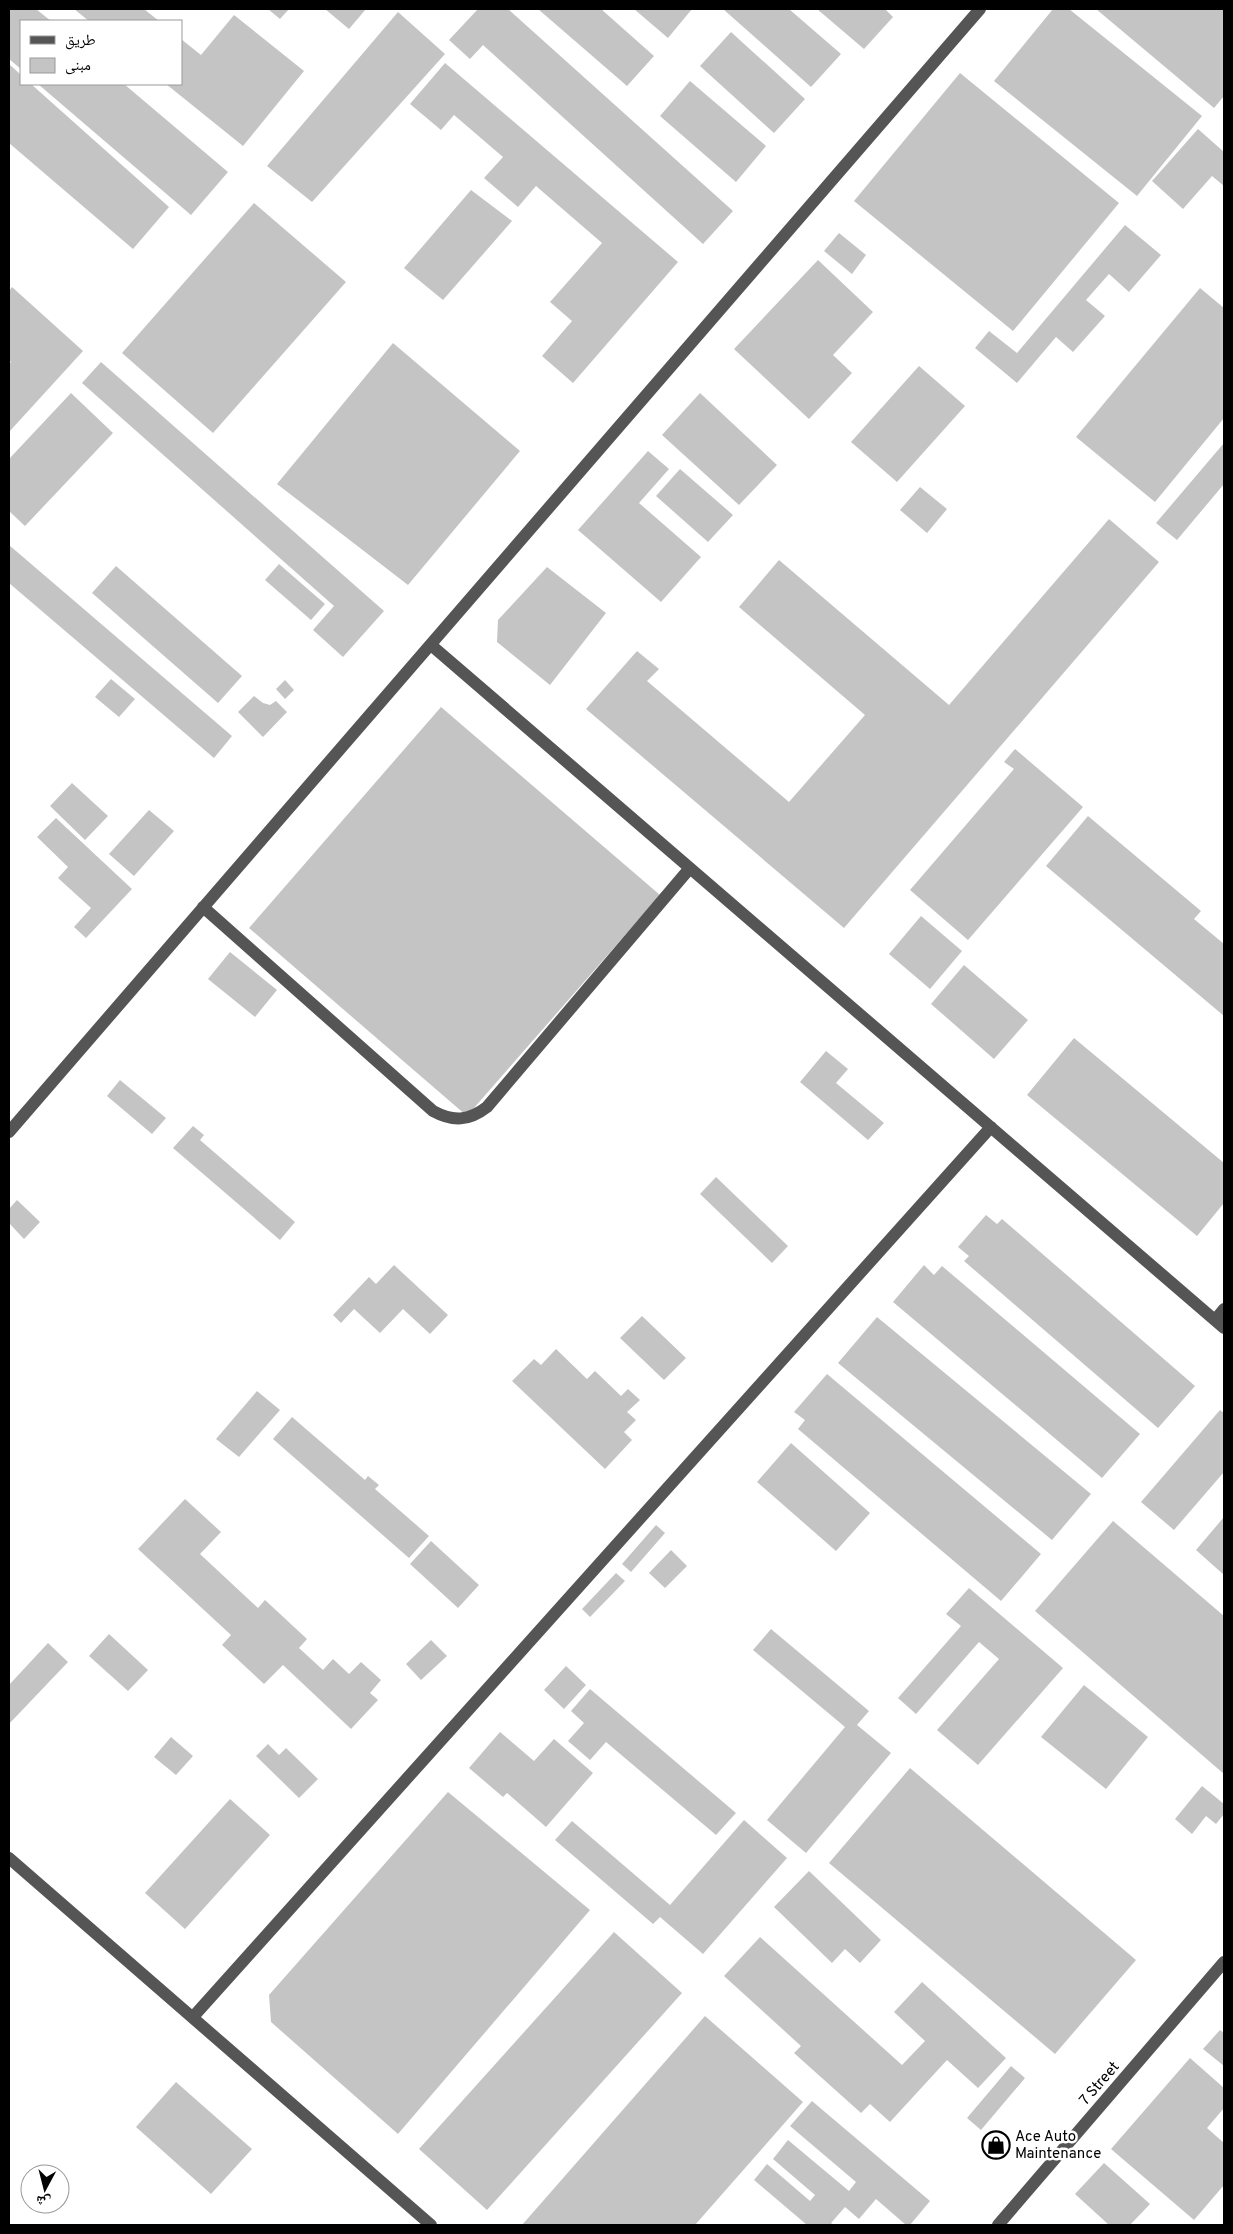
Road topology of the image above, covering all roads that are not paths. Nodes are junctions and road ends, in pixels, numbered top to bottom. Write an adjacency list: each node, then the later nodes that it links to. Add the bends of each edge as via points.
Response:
1 (980, 9): 2 (street)
2 (431, 645): 3 (street); 4 (street)
3 (690, 868): 4 (street, via 487,1107 478,1114 460,1119 443,1117 433,1111); 5 (street)
4 (203, 907): 6 (street)
5 (991, 1127): 8 (street); 11 (street)
6 (9, 1132)
7 (1224, 1309): 8 (street)
8 (1220, 1324)
9 (9, 1858): 11 (street)
10 (1224, 1962): 13 (street, 7 Street)
11 (193, 2017): 12 (street)
12 (431, 2225)
13 (998, 2225)

